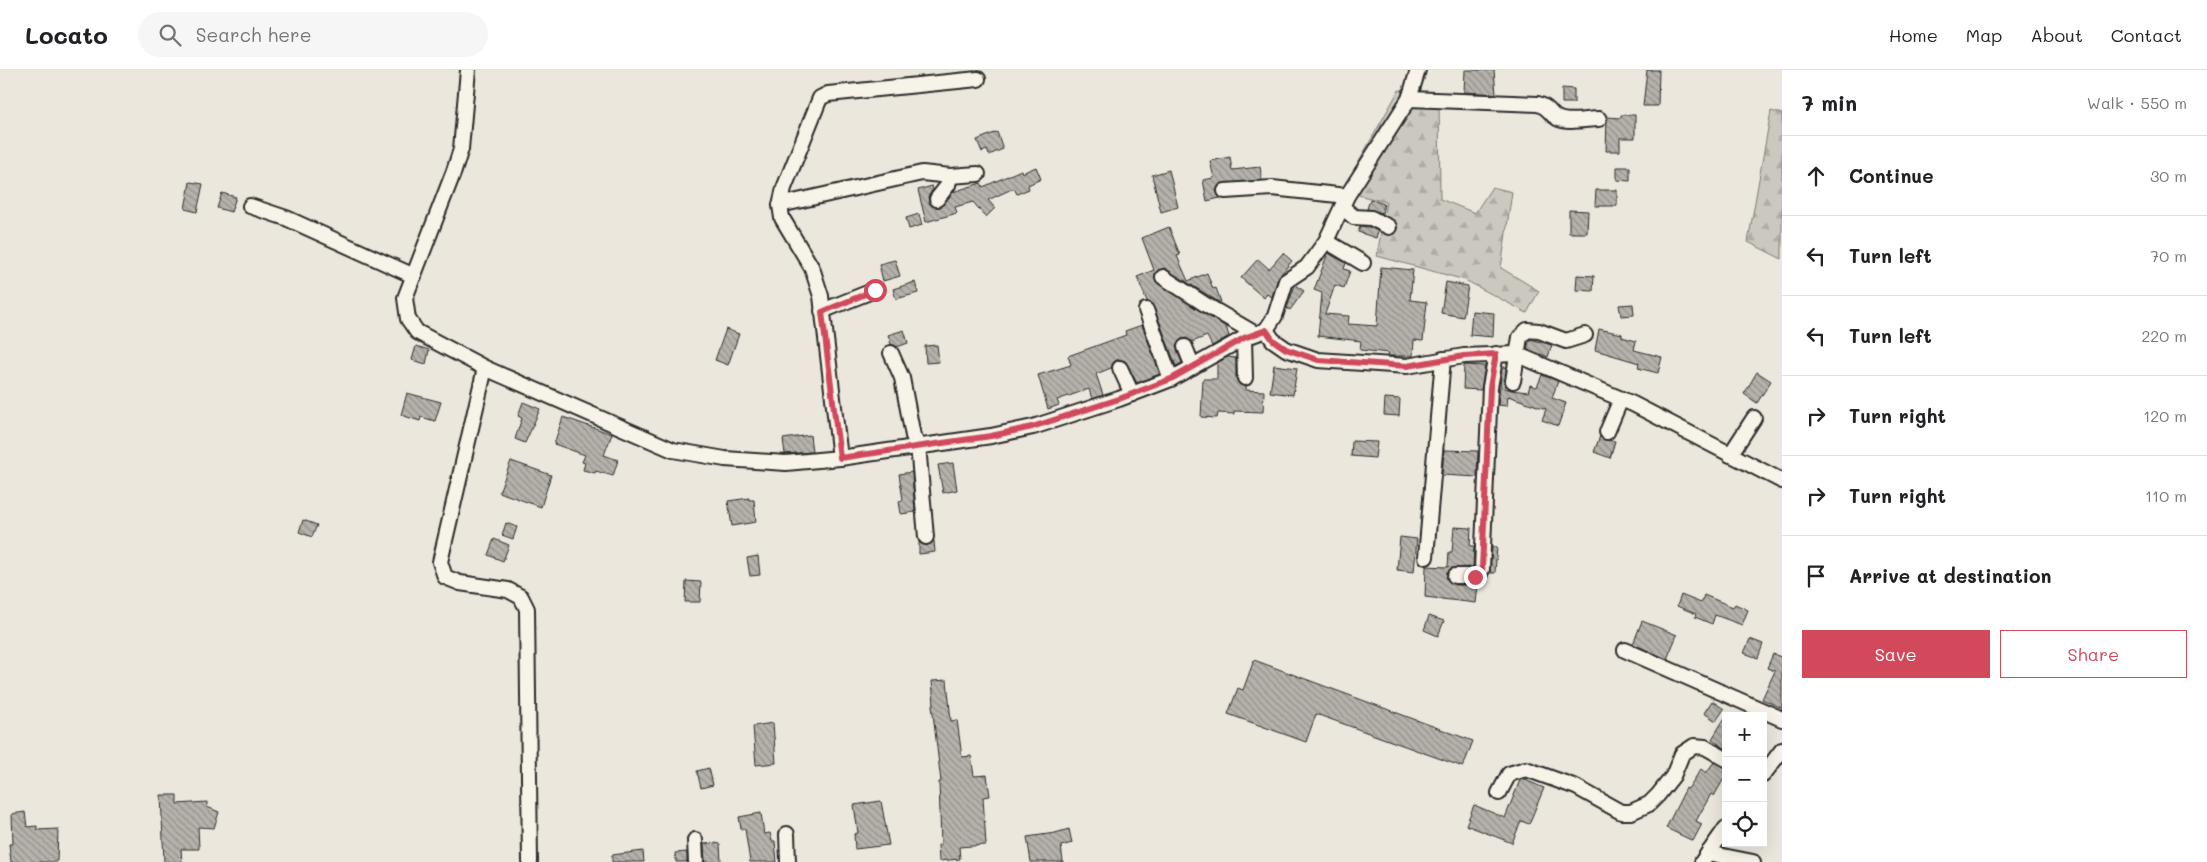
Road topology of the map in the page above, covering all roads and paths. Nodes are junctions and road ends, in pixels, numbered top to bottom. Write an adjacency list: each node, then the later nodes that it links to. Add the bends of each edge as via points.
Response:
1 (468, 70): 16 (street, via 461,149)
2 (1418, 70): 4 (street)
3 (978, 79): 11 (street, via 828,94 820,98)
4 (1408, 99): 5 (street, via 1538,104 1548,107 1556,118); 10 (street)
5 (1598, 119)
6 (978, 174): 7 (street)
7 (950, 176): 9 (street, via 948,185); 11 (street, via 922,172)
8 (1225, 192): 10 (street, via 1272,188)
9 (937, 199)
10 (1345, 202): 13 (street, via 1354,216 1371,218); 14 (street)
11 (780, 205): 20 (street, via 782,218 812,268 821,296)
12 (250, 206): 16 (street, via 286,218)
13 (1389, 226)
14 (1326, 241): 15 (street); 21 (street, via 1307,267 1286,282 1275,316)
15 (1364, 263)
16 (414, 276): 29 (street, via 405,298 408,319 417,332)
17 (1163, 277): 21 (street)
18 (875, 290): 20 (street)
19 (1146, 310): 32 (street)
20 (822, 312): 40 (street)
21 (1255, 334): 27 (street, via 1318,360 1407,366); 28 (street); 31 (street)
22 (1585, 335): 26 (street, via 1566,341 1527,330 1520,337)
23 (1185, 348): 28 (street)
24 (892, 353): 38 (street, via 902,378 913,436)
25 (1496, 354): 26 (street); 27 (street); 44 (street, via 1490,387 1482,569 1479,576)
26 (1516, 354): 33 (street); 35 (street)
27 (1443, 358): 43 (street)
28 (1193, 366): 32 (street)
29 (485, 368): 40 (street, via 673,450 725,459 786,463); 55 (street, via 440,562 445,577 460,583 508,590 521,597 527,609)
30 (1120, 368): 34 (street)
31 (1245, 378)
32 (1171, 379): 34 (street)
33 (1512, 381)
34 (1132, 394): 38 (street, via 1032,427)
35 (1621, 399): 37 (street); 39 (street)
36 (1754, 418): 39 (street)
37 (1607, 432)
38 (918, 445): 40 (street); 42 (street)
39 (1730, 455): 41 (street)
40 (840, 458)
41 (1782, 480)
42 (926, 537)
43 (1426, 557)
44 (1456, 576)
45 (1625, 650): 46 (street)
46 (1782, 719)
47 (1782, 750): 49 (street)
48 (1722, 757): 50 (street, via 1705,747 1694,746 1682,754 1673,776 1658,795 1631,812 1621,812 1576,787 1526,769 1509,774)
49 (1767, 770)
50 (1499, 793)
51 (787, 834): 57 (street)
52 (1722, 834): 54 (street)
53 (695, 840): 56 (street)
54 (1705, 857): 58 (street)
55 (530, 862)
56 (696, 862)
57 (788, 862)
58 (1753, 862)

